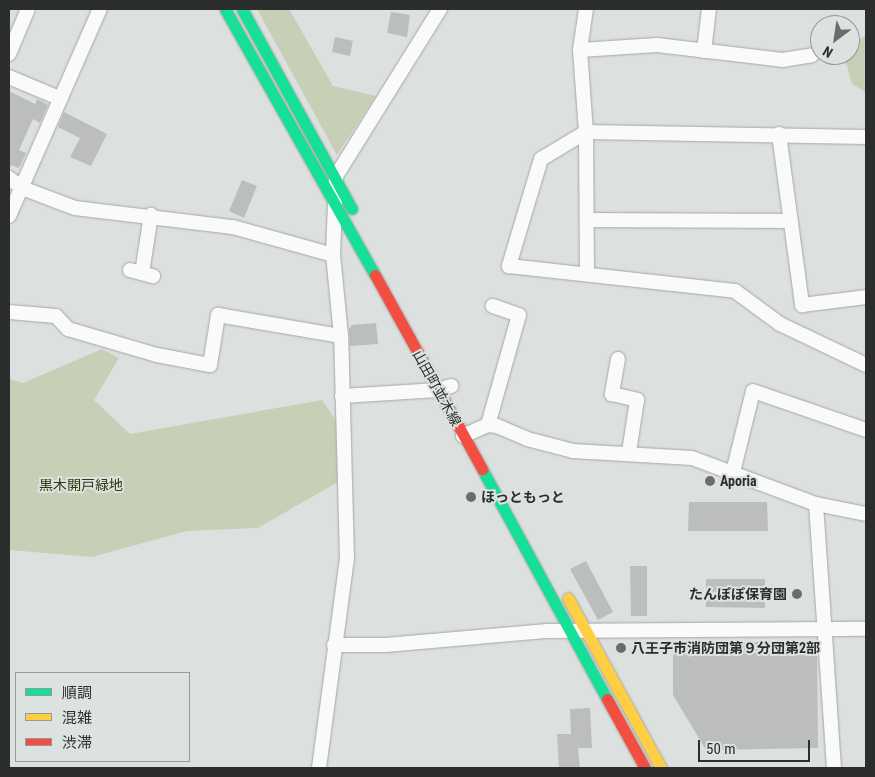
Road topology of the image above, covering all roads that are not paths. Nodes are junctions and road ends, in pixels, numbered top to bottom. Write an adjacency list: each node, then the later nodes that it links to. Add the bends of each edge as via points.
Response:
1 (28, 9): 12 (street)
2 (100, 9): 15 (street)
3 (225, 9): 9 (street, 山田町並木線)
4 (242, 9): 8 (street, 山田町並木線)
5 (440, 9): 19 (street)
6 (586, 9): 10 (street)
7 (709, 9): 11 (street)
8 (255, 32): 9 (street); 19 (street, 山田町並木線)
9 (242, 38): 22 (street, 山田町並木線)
10 (580, 50): 11 (street, via 657,45); 16 (street)
11 (704, 51): 13 (street, via 782,60)
12 (9, 54)
13 (810, 56)
14 (9, 77): 15 (street)
15 (61, 99): 21 (street)
16 (586, 132): 17 (street); 25 (street); 29 (street, via 541,159 509,266)
17 (779, 134): 18 (street); 26 (street)
18 (866, 137)
19 (336, 176): 22 (street); 35 (street, 山田町並木線)
20 (9, 178): 21 (street)
21 (22, 188): 23 (street, via 75,208); 24 (street)
22 (333, 198): 27 (street); 37 (street, 山田町並木線)
23 (151, 215): 27 (street, via 233,227); 28 (street)
24 (9, 216)
25 (587, 220): 26 (street); 29 (street)
26 (791, 221): 30 (street, via 802,304)
27 (333, 255): 33 (street)
28 (142, 273)
29 (587, 273): 36 (street, via 736,291 780,324)
30 (866, 297)
31 (493, 306): 39 (street, via 519,315)
32 (9, 312): 33 (street, via 56,316 68,329 157,355 210,365 218,315)
33 (341, 336): 38 (street)
34 (618, 359): 42 (street, via 612,394 637,400)
35 (437, 361)
36 (866, 365)
37 (445, 384): 38 (street); 41 (street, 山田町並木線)
38 (342, 396): 52 (street, via 347,559)
39 (488, 425): 41 (street); 42 (street, via 573,452)
40 (866, 430): 43 (street, via 754,391)
41 (469, 433): 44 (street, 山田町並木線); 50 (street, 山田町並木線)
42 (629, 452): 43 (street, via 692,458)
43 (733, 472): 45 (street)
44 (514, 500)
45 (816, 504): 46 (street); 48 (street)
46 (866, 514)
47 (562, 587): 51 (street)
48 (824, 629): 49 (street); 51 (street); 56 (street)
49 (866, 629)
50 (571, 631): 51 (street); 52 (street, via 386,645); 54 (street, 山田町並木線)
51 (586, 631): 55 (street)
52 (334, 645): 53 (street)
53 (319, 768)
54 (645, 768)
55 (661, 768)
56 (834, 768)

